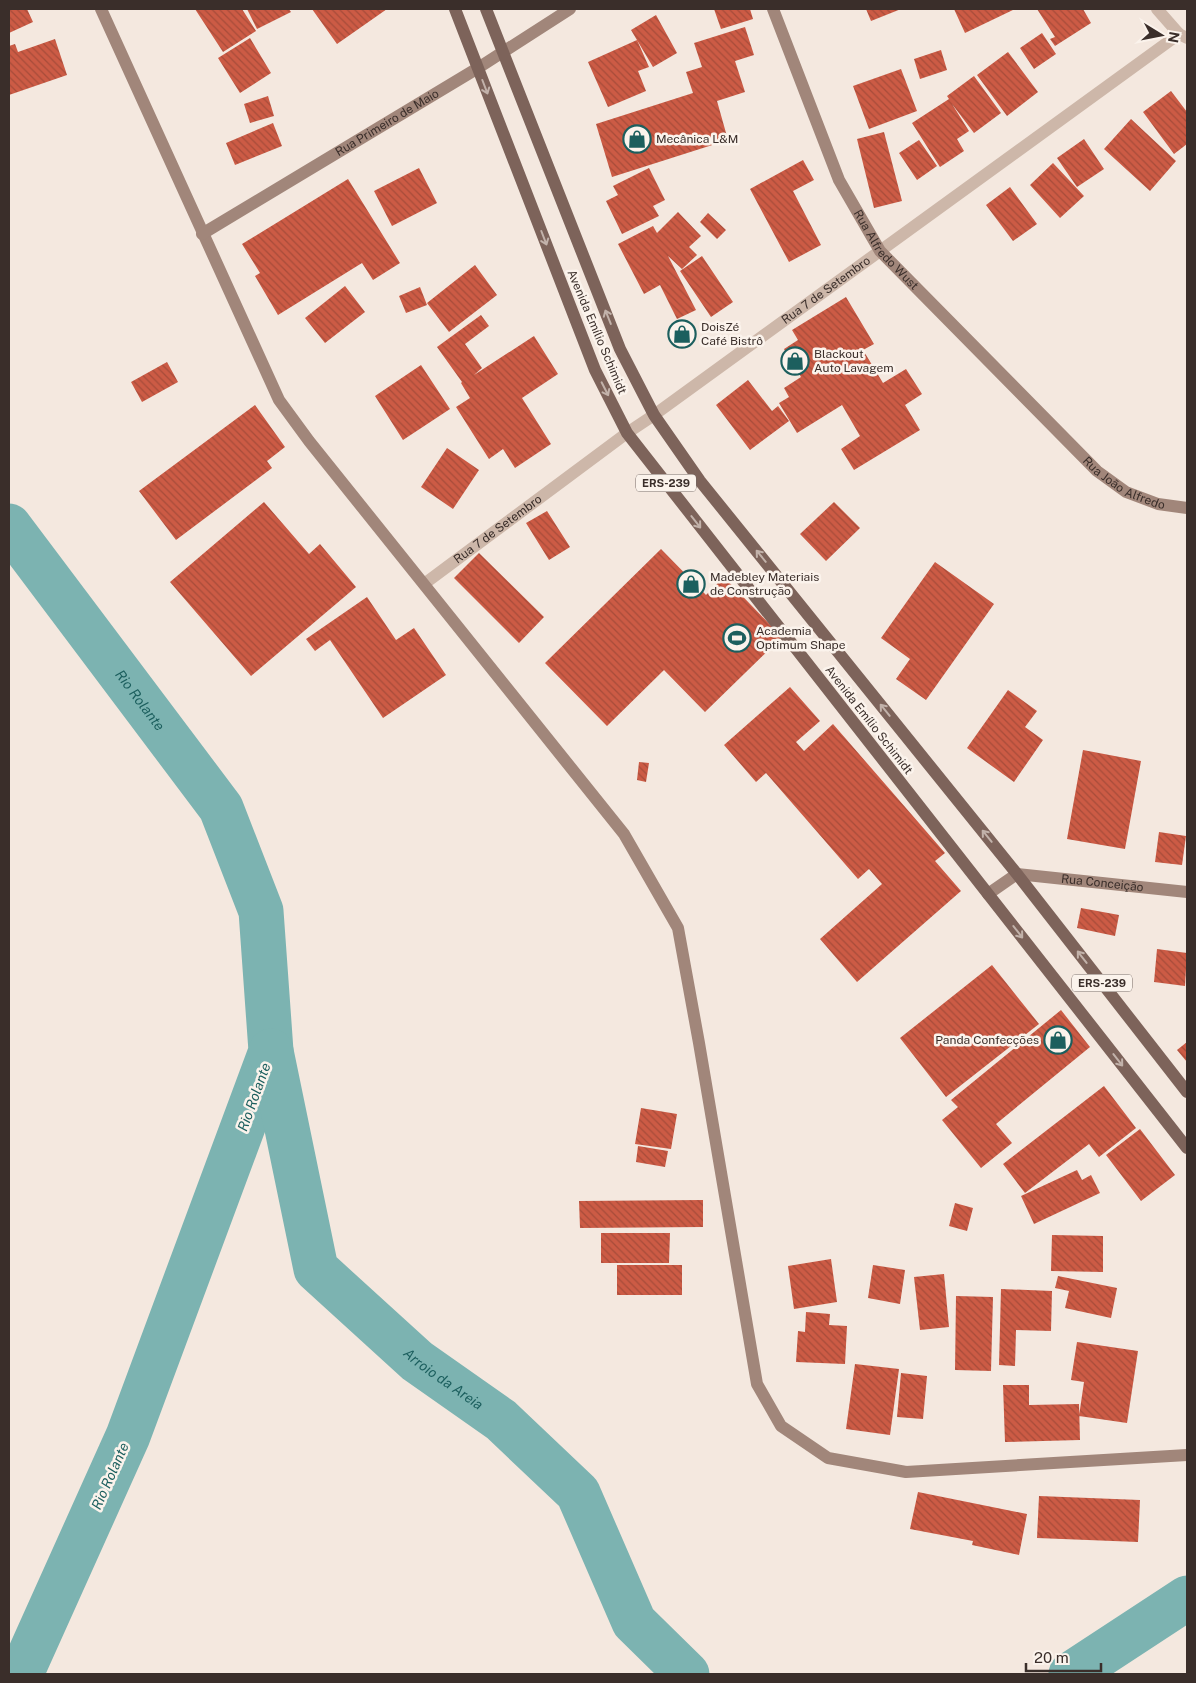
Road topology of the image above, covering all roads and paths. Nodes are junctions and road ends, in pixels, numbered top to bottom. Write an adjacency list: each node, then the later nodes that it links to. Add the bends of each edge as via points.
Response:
1 (100, 9): 10 (street)
2 (455, 9): 9 (main road, Avenida Emílio Schimidt / ERS-239)
3 (486, 9): 8 (main road, Avenida Emílio Schimidt / ERS-239)
4 (570, 9): 8 (street, Rua Primeiro de Maio)
5 (773, 9): 11 (street, Rua Alfredo Wust, via 839,180)
6 (1157, 9): 7 (street)
7 (1183, 36): 11 (street, Rua 7 de Setembro)
8 (502, 51): 9 (street, Rua Primeiro de Maio); 12 (main road, Avenida Emílio Schimidt / ERS-239, one-way to 8, via 620,349)
9 (478, 68): 10 (street, Rua Primeiro de Maio); 13 (main road, Avenida Emílio Schimidt / ERS-239, one-way to 13, via 595,370)
10 (202, 234): 16 (street, via 279,400 308,441)
11 (880, 251): 12 (street, Rua 7 de Setembro); 14 (street, Rua Alfredo Wust)
12 (654, 415): 13 (street, Rua 7 de Setembro); 17 (main road, Avenida Emílio Schimidt / ERS-239, one-way to 12, via 700,480)
13 (627, 433): 16 (street, Rua 7 de Setembro); 19 (main road, Avenida Emílio Schimidt / ERS-239, one-way to 19)
14 (1068, 443): 15 (street, Rua João Alfredo, via 1097,472 1126,492 1158,504)
15 (1187, 508)
16 (424, 584): 22 (street, via 624,834 678,928 757,1384 781,1426 828,1458 906,1472)
17 (1017, 874): 18 (street, Rua Conceição); 19 (street); 20 (main road, Avenida Emílio Schimidt / ERS-239, one-way to 17)
18 (1187, 892)
19 (988, 894): 21 (main road, Avenida Emílio Schimidt / ERS-239, one-way to 21)
20 (1187, 1092)
21 (1187, 1148)
22 (1187, 1455)

